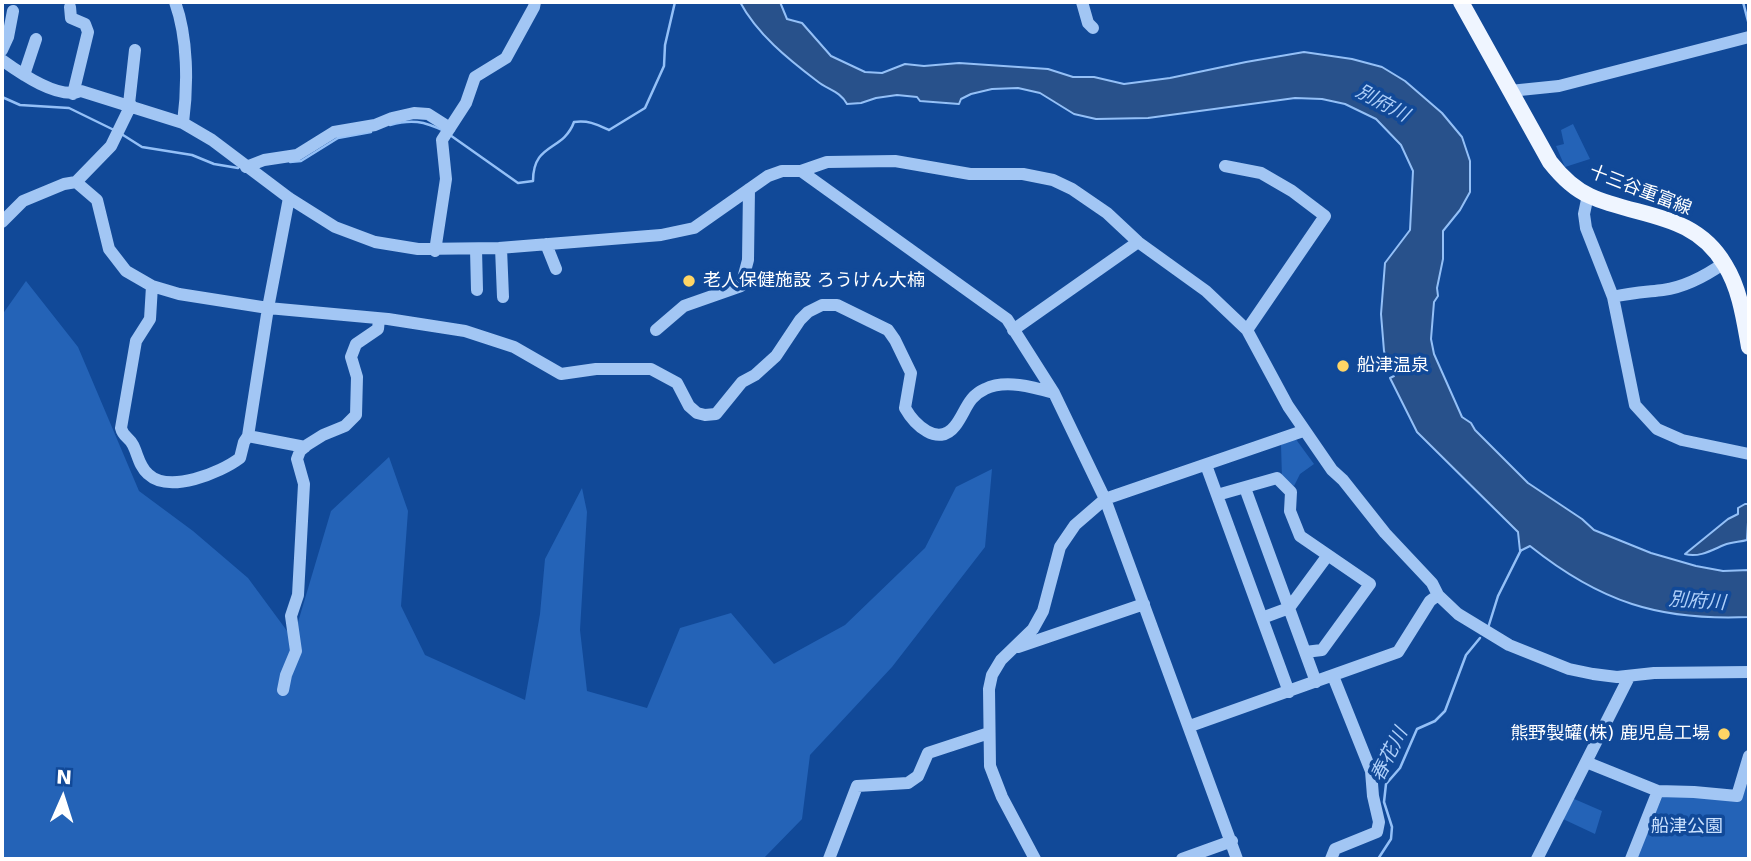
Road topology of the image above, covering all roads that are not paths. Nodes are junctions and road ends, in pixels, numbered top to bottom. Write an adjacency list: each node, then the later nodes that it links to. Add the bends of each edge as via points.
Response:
1 (175, 2): 17 (street, via 186,72)
2 (535, 2): 18 (street, via 506,58 475,77 466,103)
3 (1082, 2): 7 (street)
4 (1461, 2): 14 (main road, 十三谷重富線)
5 (70, 8): 15 (street, via 71,18 85,24 88,32)
6 (13, 11): 10 (street)
7 (1093, 28)
8 (1744, 38): 14 (street, via 1559,86)
9 (36, 39): 13 (street)
10 (2, 50)
11 (135, 50): 16 (street)
12 (2, 60): 13 (street)
13 (24, 75): 15 (street)
14 (1510, 91): 24 (main road, 十三谷重富線, via 1549,162)
15 (73, 94): 16 (street, via 81,91)
16 (130, 105): 17 (street); 22 (street, via 111,146)
17 (183, 123): 20 (street)
18 (447, 133): 20 (street, via 428,114 414,113 334,132 297,155 276,156); 31 (street, via 446,179)
19 (1225, 166): 43 (street, via 1261,173 1325,216)
20 (246, 167): 25 (street)
21 (801, 171): 23 (street, via 782,170); 27 (street, via 827,162 880,161 1053,180 1107,212); 42 (street, via 1000,313)
22 (76, 182): 26 (street, via 23,201); 34 (street, via 97,200 109,249 126,271)
23 (749, 190): 28 (street, via 694,228); 41 (street, via 748,260 741,286 684,306)
24 (1588, 195): 32 (main road, 十三谷重富線, via 1682,225 1708,243); 37 (street, via 1586,228)
25 (289, 198): 31 (street, via 358,237); 39 (street)
26 (2, 222)
27 (1138, 242): 42 (street); 43 (street, via 1206,291)
28 (546, 244): 29 (street); 33 (street)
29 (502, 248): 30 (street); 36 (street)
30 (476, 249): 31 (street); 35 (street)
31 (435, 251)
32 (1724, 262): 37 (street, via 1707,275 1665,290); 38 (main road, 十三谷重富線)
33 (556, 270)
34 (152, 286): 39 (street); 47 (street, via 150,319 136,341 121,421 123,436 132,443 141,467 155,480 185,482 224,470 240,458)
35 (477, 290)
36 (503, 297)
37 (1613, 297): 49 (street, via 1635,405 1644,416 1657,429 1682,440)
38 (1745, 302): 44 (main road, 十三谷重富線)
39 (268, 308): 40 (street); 47 (street)
40 (379, 319): 45 (street, via 497,340 561,374 651,369 677,383 689,406 705,415 716,414 742,382 776,356 808,312 822,305 837,305 888,330 911,373 905,408 929,433 938,435 955,427 972,397 994,385); 48 (street, via 378,329 356,344 351,357 357,377 356,415)
41 (656, 330)
42 (1013, 330): 45 (street)
43 (1247, 330): 46 (street)
44 (1749, 347)
45 (1054, 394): 53 (street)
46 (1303, 431): 50 (street); 55 (street)
47 (248, 436): 48 (street)
48 (305, 447): 65 (street, via 297,459 304,484 298,595 291,616 296,651)
49 (1749, 454)
50 (1206, 465): 52 (street); 53 (street)
51 (1245, 488): 52 (street); 54 (street, via 1278,478 1291,492 1290,511 1300,536); 57 (street)
52 (1217, 495): 58 (street)
53 (1105, 499): 56 (street); 59 (street, via 1075,525 1060,547 1043,611)
54 (1328, 555): 57 (street); 60 (street, via 1370,584 1322,650)
55 (1438, 595): 62 (street, via 1398,652); 63 (street, via 1469,621 1536,657 1593,674)
56 (1144, 604): 59 (street); 67 (street)
57 (1289, 608): 58 (street); 60 (street)
58 (1262, 618): 66 (street)
59 (1014, 648): 68 (street, via 992,675)
60 (1305, 652): 64 (street)
61 (1749, 672): 63 (street)
62 (1333, 676): 64 (street); 77 (street, via 1371,771 1380,822 1377,832 1335,849)
63 (1629, 677): 70 (street)
64 (1316, 682): 66 (street)
65 (283, 690)
66 (1289, 692): 67 (street)
67 (1190, 726): 72 (street)
68 (989, 733): 73 (street, via 928,753 918,776 908,783 857,786); 74 (street, via 990,766 997,786)
69 (1749, 757): 71 (street, via 1737,796)
70 (1586, 762): 71 (street); 78 (street)
71 (1658, 791): 79 (street)
72 (1232, 841): 75 (street); 76 (street)
73 (829, 859)
74 (1035, 859)
75 (1182, 859)
76 (1237, 859)
77 (1331, 859)
78 (1537, 859)
79 (1631, 859)

